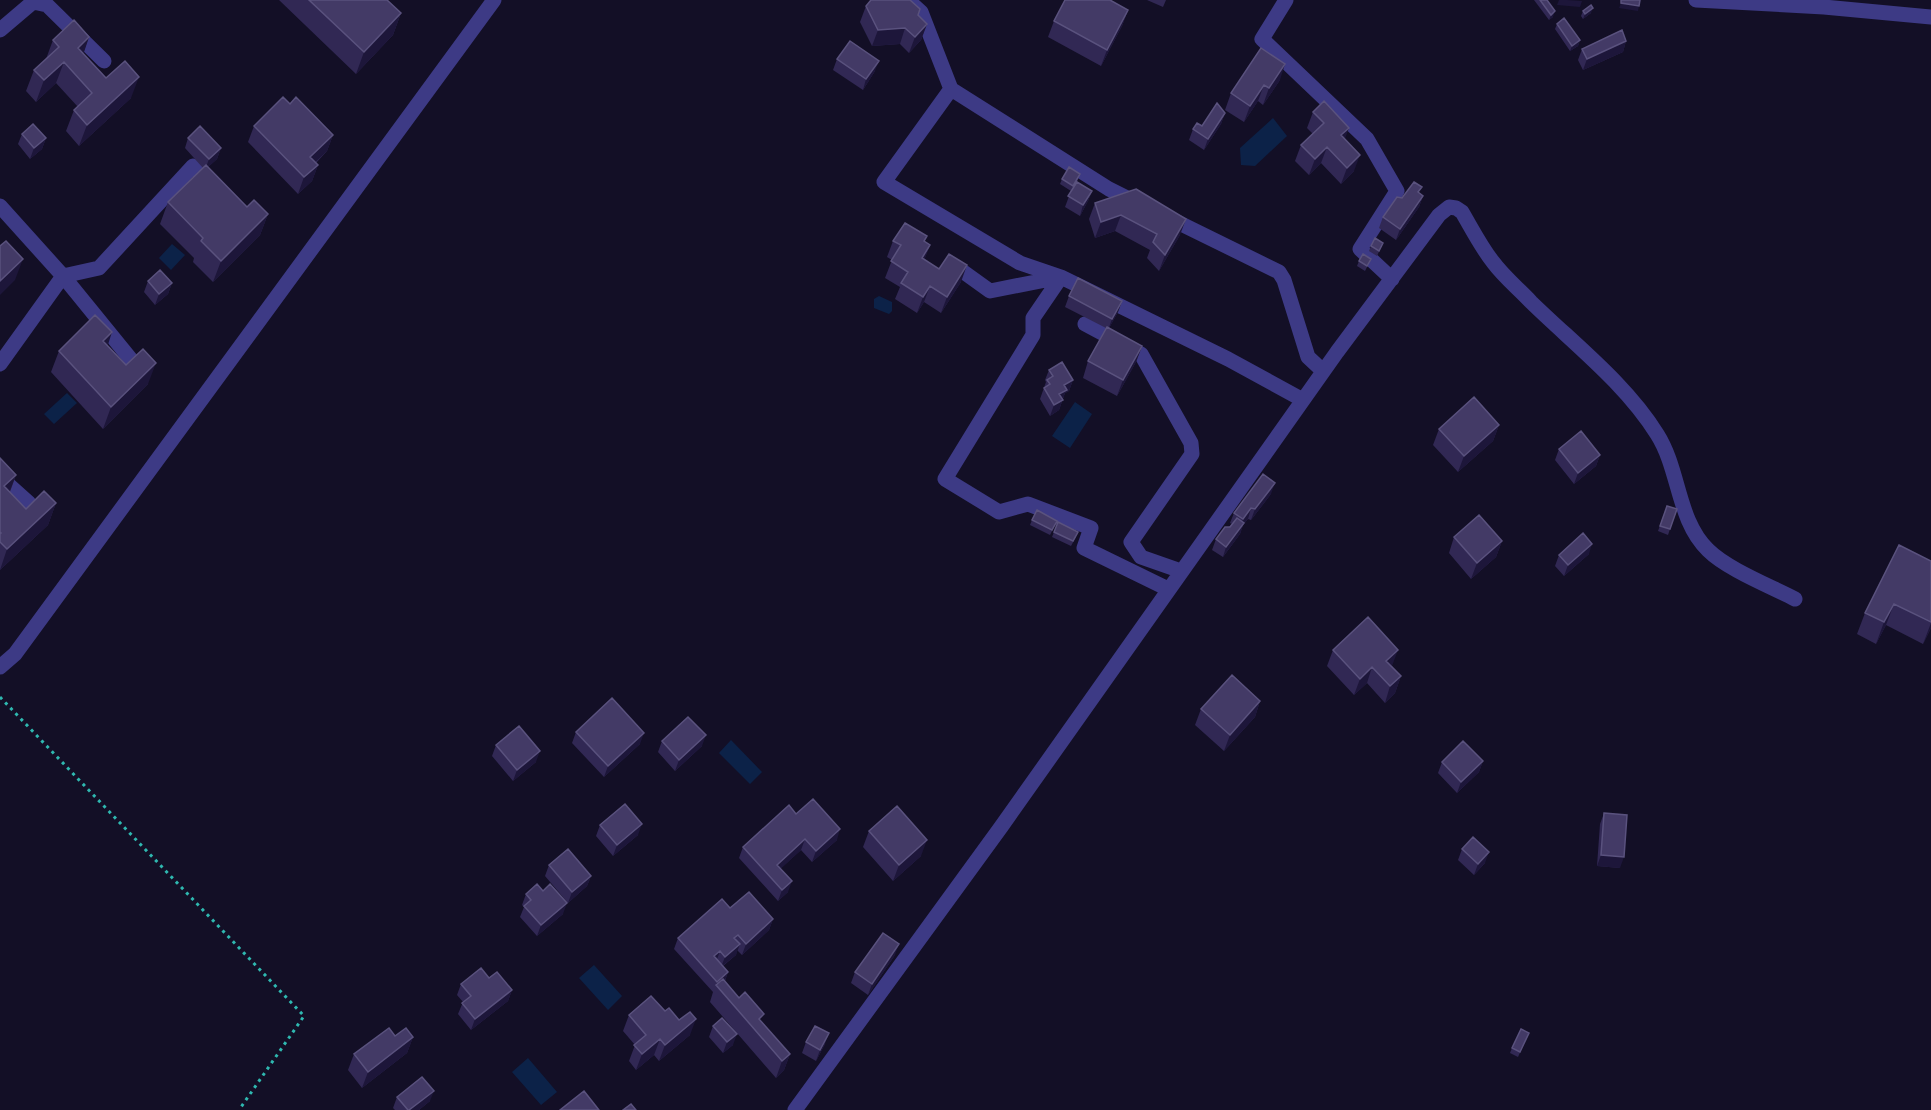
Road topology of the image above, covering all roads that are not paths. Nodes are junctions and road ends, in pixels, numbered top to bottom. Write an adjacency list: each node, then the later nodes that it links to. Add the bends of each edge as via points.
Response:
1 (494, 0): 25 (street, via 15,654)
2 (910, 0): 8 (street, via 921,12)
3 (1286, 0): 14 (street, via 1263,39 1367,139 1397,191 1360,249)
4 (1696, 0): 5 (street)
5 (1931, 17)
6 (0, 30): 7 (street, via 33,2 47,5)
7 (104, 61)
8 (951, 89): 13 (street, via 884,182 1020,263); 18 (street, via 1109,189 1279,272 1308,357)
9 (222, 195): 12 (street, via 193,166 99,268)
10 (0, 206): 12 (street)
11 (958, 268): 13 (street, via 990,291)
12 (63, 276): 16 (street); 17 (street)
13 (1061, 277): 19 (street); 23 (street, via 1033,318 1033,335 945,479 999,512 1028,504 1091,528 1084,548)
14 (1392, 279): 18 (street); 24 (street, via 1443,211 1449,207 1462,212 1494,263 1593,359 1658,435 1668,454 1689,524 1709,552)
15 (1085, 324): 22 (street, via 1142,354 1191,443 1192,454 1131,542 1141,557)
16 (133, 362)
17 (0, 364)
18 (1323, 371): 19 (street)
19 (1303, 400): 22 (street)
20 (0, 477): 21 (street)
21 (29, 503)
22 (1181, 571): 23 (street)
23 (1168, 589): 26 (street)
24 (1795, 599)
25 (0, 667)
26 (795, 1110)

